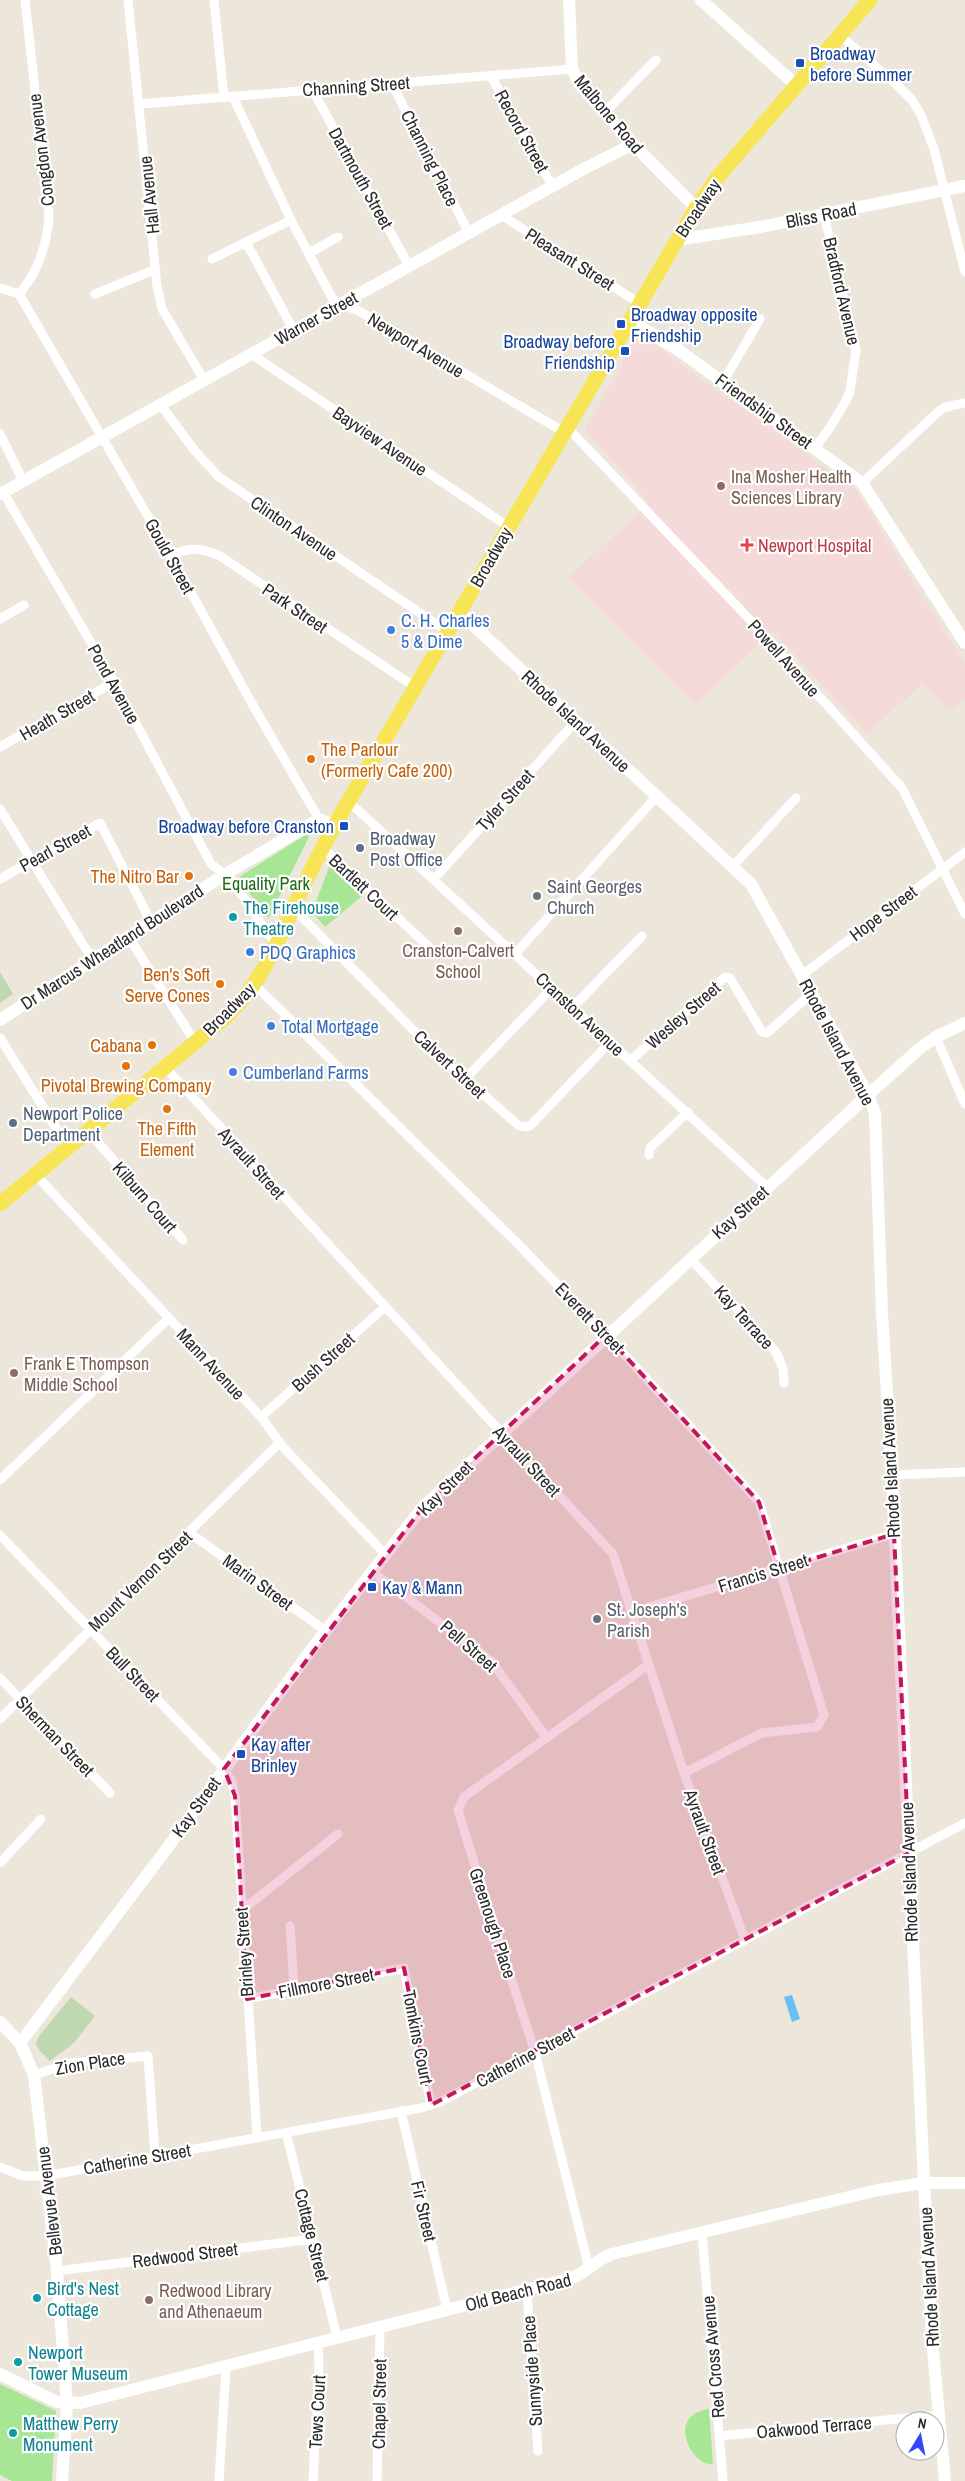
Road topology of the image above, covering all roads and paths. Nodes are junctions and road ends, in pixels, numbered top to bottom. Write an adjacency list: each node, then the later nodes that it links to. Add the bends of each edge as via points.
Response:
1 (25, 0): 35 (street, Congdon Avenue, via 49,216 39,261)
2 (128, 0): 15 (street, Hall Avenue)
3 (214, 0): 14 (street)
4 (569, 0): 9 (street, Malbone Road)
5 (701, 0): 12 (street)
6 (868, 1): 7 (main road, Broadway)
7 (840, 35): 12 (main road, Broadway); 20 (street, via 912,100 928,130)
8 (656, 60): 16 (street)
9 (572, 69): 10 (street, Channing Street); 16 (street, Malbone Road, via 580,85)
10 (491, 76): 11 (street, Channing Street); 19 (street, Record Street)
11 (392, 84): 13 (street, Channing Street); 25 (street, Channing Place)
12 (797, 86): 21 (main road, Broadway, via 717,178)
13 (312, 90): 14 (street, Channing Street); 31 (street, Dartmouth Street)
14 (229, 98): 15 (street, Channing Street); 24 (street)
15 (140, 104): 32 (street, Hall Avenue)
16 (605, 112): 17 (street, Malbone Road)
17 (633, 144): 19 (street, Warner Street); 21 (street, Malbone Road)
18 (965, 186): 20 (street, Bliss Road)
19 (553, 187): 22 (street, Warner Street)
20 (944, 190): 23 (street, Bliss Road); 33 (street)
21 (696, 208): 27 (main road, Broadway)
22 (501, 215): 25 (street, Warner Street); 37 (street, Pleasant Street)
23 (824, 215): 27 (street, Bliss Road); 50 (street, Bradford Avenue, via 856,350 850,392)
24 (291, 220): 28 (street); 29 (street)
25 (468, 233): 31 (street, Warner Street)
26 (338, 237): 29 (street)
27 (676, 240): 37 (main road, Broadway)
28 (246, 242): 30 (street); 41 (street)
29 (309, 253): 38 (street, via 332,298)
30 (212, 259)
31 (409, 266): 38 (street, Warner Street)
32 (156, 269): 36 (street); 43 (street, Hall Avenue, via 162,309)
33 (965, 272)
34 (0, 288): 35 (street)
35 (19, 294): 49 (street, Gould Street)
36 (95, 294)
37 (639, 303): 39 (main road, Broadway)
38 (340, 304): 41 (street, Warner Street); 47 (street, Newport Avenue, via 359,311)
39 (629, 320): 44 (street, Friendship Street, via 676,348); 47 (main road, Broadway)
40 (760, 320): 44 (street)
41 (294, 330): 42 (street, Warner Street)
42 (251, 354): 43 (street, Warner Street); 54 (street, Bayview Avenue)
43 (204, 380): 46 (street, Warner Street)
44 (723, 382): 50 (street, Friendship Street)
45 (965, 403): 52 (street, via 945,407 938,412)
46 (160, 404): 49 (street, Warner Street); 59 (street, Clinton Avenue, via 219,477)
47 (566, 429): 54 (main road, Broadway); 75 (street, Powell Avenue, via 753,623 902,788)
48 (0, 434): 51 (street)
49 (102, 436): 51 (street, Warner Street); 55 (street, Gould Street)
50 (815, 448): 52 (street, Friendship Street)
51 (23, 481): 53 (street, Warner Street)
52 (862, 483): 60 (street, Friendship Street)
53 (2, 493): 61 (street, Pond Avenue)
54 (509, 528): 57 (main road, Broadway)
55 (171, 556): 62 (street, Park Street, via 194,548 220,556); 69 (street, Gould Street)
56 (24, 604): 58 (street)
57 (459, 612): 59 (main road, Broadway); 63 (street, Rhode Island Avenue)
58 (0, 619)
59 (448, 632): 62 (main road, Broadway)
60 (965, 643)
61 (114, 682): 64 (street, Heath Street); 76 (street, Pond Avenue, via 211,864)
62 (415, 686): 67 (main road, Broadway)
63 (576, 721): 65 (street, Rhode Island Avenue); 78 (street, Tyler Street)
64 (0, 747)
65 (657, 796): 74 (street, Rhode Island Avenue); 86 (street)
66 (796, 798): 74 (street)
67 (348, 801): 70 (main road, Broadway); 78 (street, Cranston Avenue)
68 (0, 809): 73 (street)
69 (319, 819): 70 (street); 76 (street, Dr Marcus Wheatland Boulevard)
70 (335, 825): 71 (main road, Broadway)
71 (322, 848): 79 (main road, Broadway); 85 (street, Bartlett Court)
72 (965, 852): 75 (street, Hope Street)
73 (33, 860): 77 (street, Pearl Street); 81 (street, Pearl Street, via 100,823); 87 (street)
74 (732, 866): 88 (street, Rhode Island Avenue, via 751,884)
75 (943, 868): 80 (street, Powell Avenue); 88 (street, Hope Street)
76 (224, 875): 81 (street, Dr Marcus Wheatland Boulevard); 84 (street, Pond Avenue, via 232,880)
77 (0, 879)
78 (434, 879): 86 (street, Cranston Avenue)
79 (293, 908): 84 (main road, Broadway); 101 (street, Calvert Street)
80 (965, 914)
81 (151, 922): 82 (street, Dr Marcus Wheatland Boulevard)
82 (128, 936): 87 (street, Dr Marcus Wheatland Boulevard); 98 (street)
83 (642, 936): 92 (street)
84 (278, 944): 89 (main road, Broadway)
85 (428, 946)
86 (516, 954): 90 (street, Cranston Avenue)
87 (92, 958): 93 (street, Dr Marcus Wheatland Boulevard)
88 (802, 975): 91 (street, Rhode Island Avenue)
89 (255, 985): 98 (main road, Broadway, via 227,1016); 115 (street, Everett Street)
90 (552, 988): 92 (street, Cranston Avenue); 101 (street)
91 (812, 993): 99 (street, Wesley Street, via 767,1033 762,1032 730,978 725,977); 102 (street, Rhode Island Avenue)
92 (573, 1007): 97 (street, Cranston Avenue)
93 (0, 1020)
94 (965, 1023): 95 (street, Kay Street)
95 (936, 1037): 102 (street, Kay Street); 103 (street)
96 (0, 1038): 106 (street)
97 (611, 1041): 99 (street, Cranston Avenue); 101 (street, Calvert Street, via 530,1126 518,1125)
98 (195, 1042): 100 (main road, Broadway)
99 (631, 1060): 104 (street, Cranston Avenue)
100 (165, 1067): 105 (main road, Broadway); 113 (street, Ayrault Street)
101 (465, 1079)
102 (868, 1094): 109 (street, Kay Street); 121 (street, Rhode Island Avenue, via 875,1112)
103 (965, 1104)
104 (688, 1112): 107 (street, via 650,1148); 109 (street, Cranston Avenue)
105 (88, 1131): 106 (main road, Broadway); 111 (street, Kilburn Court)
106 (65, 1142): 108 (main road, Broadway)
107 (648, 1155)
108 (35, 1174): 110 (main road, Broadway); 114 (street, Mann Avenue)
109 (767, 1187): 112 (street, Kay Street)
110 (2, 1200)
111 (183, 1240)
112 (690, 1258): 115 (street, Kay Street); 116 (street, Kay Terrace, via 776,1352 783,1369)
113 (385, 1307): 117 (street, Bush Street); 118 (street, Ayrault Street)
114 (168, 1318): 117 (street, Mann Avenue); 122 (street)
115 (606, 1335): 118 (street, Kay Street); 127 (street, Everett Street, via 758,1502)
116 (784, 1383)
117 (261, 1417): 119 (street, Mann Avenue)
118 (502, 1433): 126 (street, Kay Street, via 423,1507); 129 (street, Ayrault Street, via 613,1554)
119 (280, 1442): 123 (street, Mount Vernon Street); 126 (street, Mann Avenue)
120 (965, 1472): 121 (street)
121 (892, 1475): 124 (street, Rhode Island Avenue)
122 (0, 1480)
123 (190, 1533): 130 (street, Mount Vernon Street); 131 (street, Marin Street)
124 (894, 1534): 127 (street, Francis Street); 143 (street, Rhode Island Avenue)
125 (0, 1535): 130 (street, Bull Street)
126 (386, 1555): 128 (street, Kay Street)
127 (779, 1568): 129 (street, Francis Street); 138 (street, Everett Street, via 824,1715 817,1727 762,1733)
128 (373, 1572): 131 (street, Kay Street); 136 (street, Pell Street, via 491,1661)
129 (632, 1612): 132 (street, Ayrault Street)
130 (91, 1629): 134 (street, Mount Vernon Street); 137 (street, Bull Street)
131 (326, 1632): 137 (street, Kay Street)
132 (648, 1665): 136 (street, Greenough Place); 138 (street, Ayrault Street)
133 (0, 1678): 134 (street, Sherman Street)
134 (20, 1699): 135 (street, Mount Vernon Street); 139 (street, Sherman Street)
135 (0, 1719)
136 (547, 1738): 153 (street, Greenough Place, via 464,1797 458,1810)
137 (224, 1769): 145 (street, Brinley Street, via 232,1782 235,1796); 152 (street, Kay Street)
138 (684, 1773): 147 (street, Ayrault Street)
139 (110, 1793)
140 (41, 1819): 144 (street)
141 (965, 1823): 143 (street, Catherine Street)
142 (338, 1834): 145 (street)
143 (909, 1853): 147 (street, Catherine Street); 163 (street, Rhode Island Avenue)
144 (0, 1864)
145 (241, 1911): 150 (street, Brinley Street)
146 (290, 1926): 149 (street)
147 (745, 1940): 153 (street, Catherine Street)
148 (404, 1968): 149 (street, Fillmore Street); 155 (street, Tomkins Court)
149 (294, 1989): 150 (street, Fillmore Street)
150 (247, 1999): 158 (street, Brinley Street)
151 (0, 2022): 152 (street, Bellevue Avenue)
152 (20, 2043): 154 (street, Bellevue Avenue)
153 (535, 2052): 155 (street, Catherine Street); 166 (street, Greenough Place)
154 (34, 2075): 159 (street, Zion Place, via 71,2063 148,2056); 161 (street, Bellevue Avenue)
155 (431, 2105): 156 (street, Catherine Street)
156 (401, 2111): 157 (street, Catherine Street); 169 (street, Fir Street)
157 (286, 2132): 158 (street, Catherine Street); 165 (street, Cottage Street)
158 (257, 2137): 159 (street, Catherine Street)
159 (155, 2155): 161 (street, Catherine Street)
160 (0, 2168): 161 (street, Catherine Street, via 23,2176)
161 (45, 2176): 167 (street, Bellevue Avenue)
162 (965, 2183): 163 (street, Old Beach Road)
163 (924, 2184): 164 (street, Old Beach Road, via 878,2190); 176 (street, Rhode Island Avenue)
164 (702, 2233): 166 (street, Old Beach Road, via 612,2254); 178 (street, Red Cross Avenue)
165 (313, 2239): 167 (street, Redwood Street); 171 (street, Cottage Street)
166 (589, 2268): 168 (street, Old Beach Road, via 578,2276)
167 (57, 2271): 175 (street, Bellevue Avenue)
168 (527, 2290): 169 (street, Old Beach Road); 179 (street, Sunnyside Place)
169 (447, 2310): 170 (street, Old Beach Road)
170 (380, 2327): 171 (street, Old Beach Road); 184 (street, Chapel Street)
171 (337, 2337): 172 (street, Old Beach Road)
172 (318, 2342): 173 (street, Old Beach Road); 183 (street, Tews Court, via 320,2365)
173 (226, 2367): 175 (street, Old Beach Road); 182 (street)
174 (0, 2374): 175 (street)
175 (67, 2404): 181 (street, Bellevue Avenue)
176 (939, 2411)
177 (895, 2419): 178 (street, Oakwood Terrace)
178 (719, 2436): 185 (street, Red Cross Avenue)
179 (538, 2451)
180 (943, 2461): 186 (street, Rhode Island Avenue)
181 (62, 2481)
182 (219, 2481)
183 (314, 2481)
184 (377, 2481)
185 (723, 2481)
186 (945, 2481)

